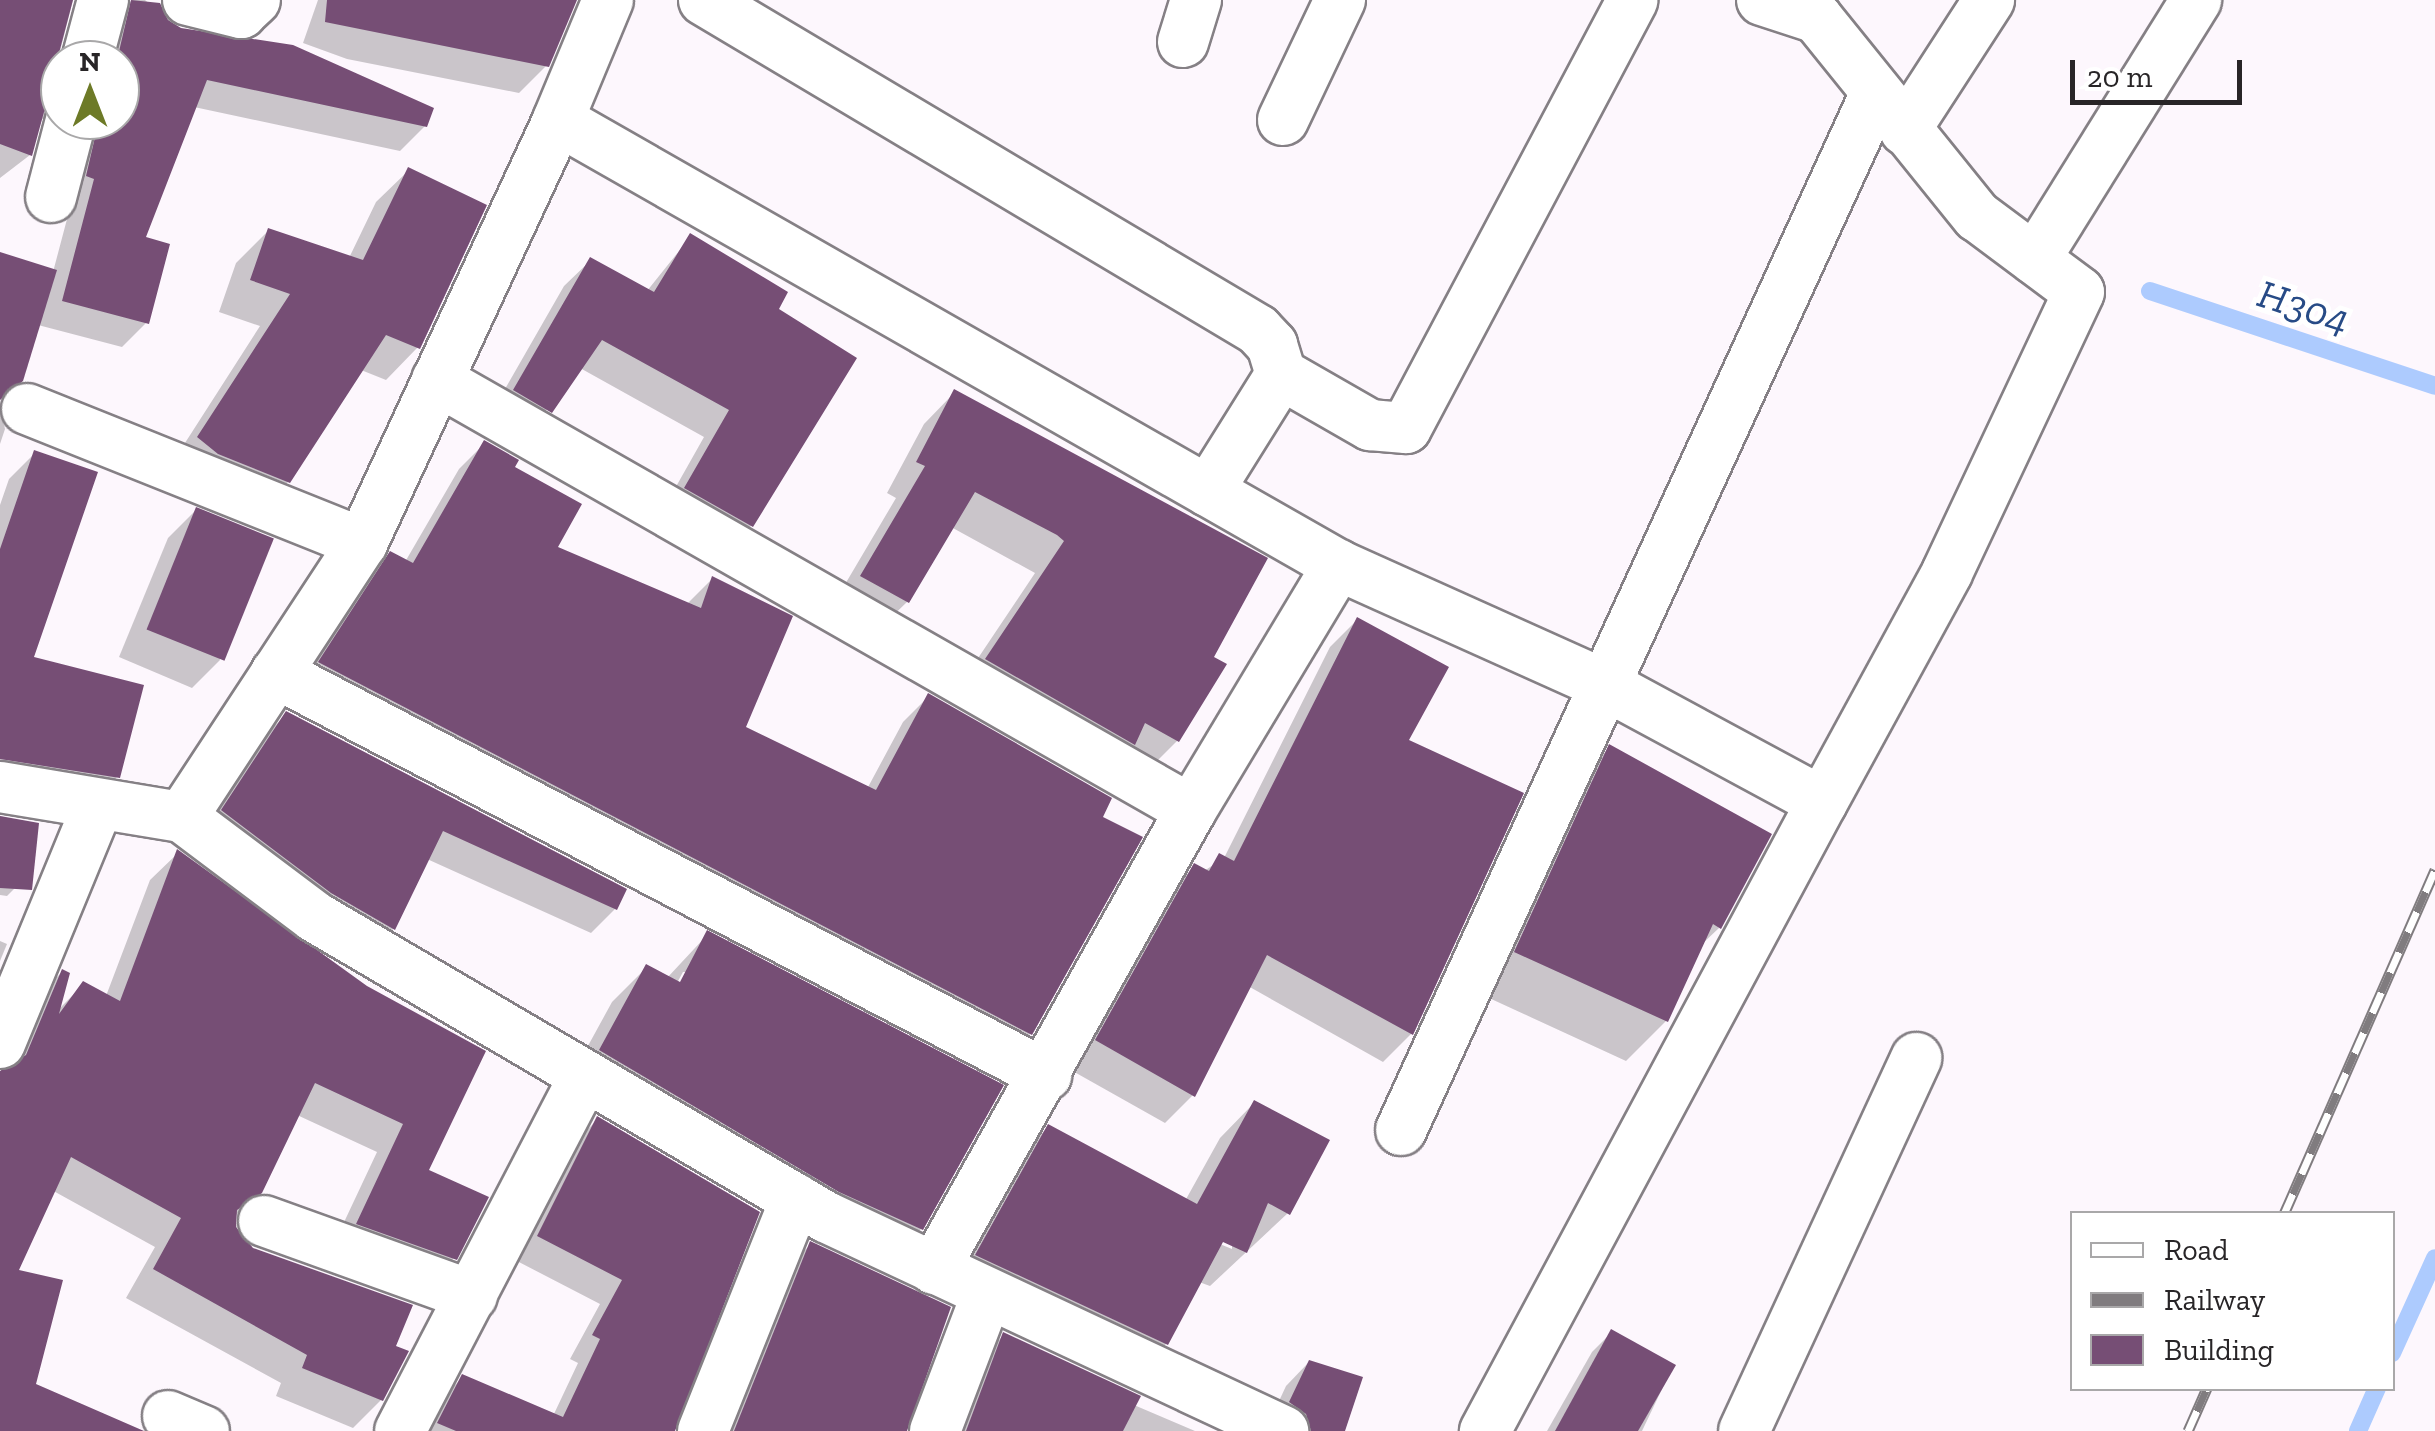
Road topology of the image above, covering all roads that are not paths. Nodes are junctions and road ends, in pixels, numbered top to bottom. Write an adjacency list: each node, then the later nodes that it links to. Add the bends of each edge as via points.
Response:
1 (103, 0): 12 (street)
2 (188, 0): 3 (street, via 241,13)
3 (256, 0)
4 (608, 0): 14 (street)
5 (704, 0): 19 (street, via 1258,330 1272,344)
6 (1340, 0): 15 (street)
7 (1633, 0): 19 (street, via 1406,428 1370,424)
8 (1762, 0): 11 (street)
9 (1988, 0): 13 (street)
10 (2196, 0): 18 (street)
11 (1822, 9): 13 (street)
12 (92, 40)
13 (1890, 112): 18 (street, via 1977,216); 26 (street)
14 (558, 120): 20 (street); 22 (street)
15 (1283, 120)
16 (66, 140): 17 (street)
17 (51, 197)
18 (2035, 259): 28 (street, via 2079,292 1946,573)
19 (1281, 374): 22 (street)
20 (437, 380): 23 (street); 30 (street)
21 (27, 409): 23 (street)
22 (1208, 491): 24 (street)
23 (362, 542): 25 (street)
24 (1338, 566): 26 (street); 30 (street)
25 (276, 673): 31 (street); 34 (street)
26 (1609, 687): 28 (street); 36 (street)
27 (0, 787): 29 (street)
28 (1822, 802): 47 (street)
29 (98, 805): 31 (street); 32 (street)
30 (1190, 810): 34 (street)
31 (182, 817): 35 (street, via 315,917)
32 (0, 1043)
33 (1916, 1058): 48 (street)
34 (1046, 1075): 39 (street)
35 (584, 1076): 37 (street); 41 (street)
36 (1402, 1130)
37 (796, 1199): 39 (street); 44 (street)
38 (264, 1221): 41 (street)
39 (934, 1269): 40 (street)
40 (987, 1294): 42 (street); 45 (street)
41 (472, 1296): 43 (street)
42 (1221, 1418): 46 (street)
43 (400, 1431)
44 (703, 1431)
45 (935, 1431)
46 (1283, 1431)
47 (1484, 1431)
48 (1744, 1431)

